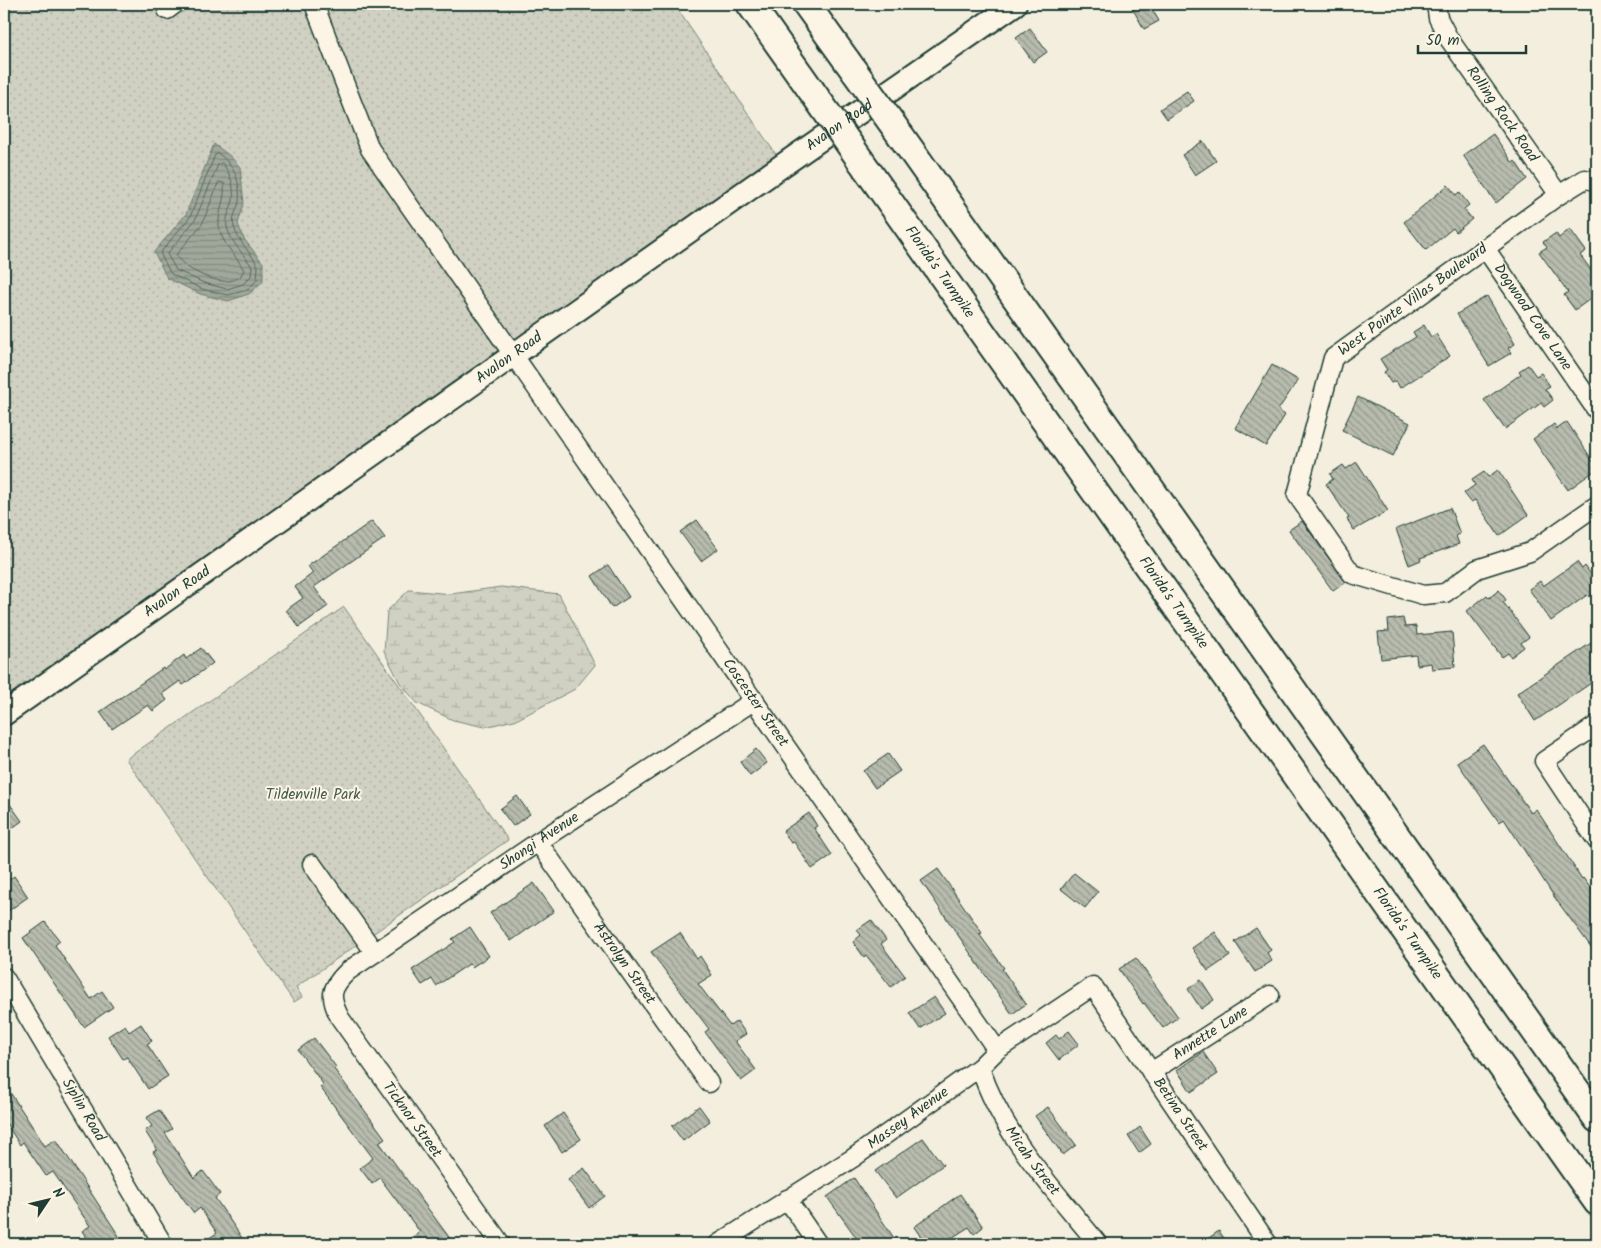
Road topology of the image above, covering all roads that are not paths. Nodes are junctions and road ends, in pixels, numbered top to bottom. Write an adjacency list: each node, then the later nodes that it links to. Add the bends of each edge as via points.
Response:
1 (314, 4): 9 (street, Coscester Street, via 370,149)
2 (750, 4): 29 (highway, Florida's Turnpike, bridge)
3 (806, 4): 27 (highway, bridge)
4 (1015, 4): 9 (main road, Avalon Road)
5 (1436, 4): 7 (street, Rolling Rock Road, via 1438,18 1449,39)
6 (1597, 181): 7 (street, West Pointe Villas Boulevard, via 1585,179)
7 (1559, 196): 8 (street, West Pointe Villas Boulevard)
8 (1485, 248): 10 (street, Dogwood Cove Lane); 11 (street, West Pointe Villas Boulevard, via 1333,358 1297,496 1352,574 1423,596 1445,593 1477,569 1530,552)
9 (515, 355): 12 (street, Coscester Street); 13 (main road, Avalon Road)
10 (1597, 411)
11 (1597, 505)
12 (755, 700): 16 (street, Shongi Avenue); 23 (street, Coscester Street)
13 (4, 714)
14 (1597, 725): 15 (street, via 1544,761)
15 (1597, 841)
16 (538, 842): 18 (street, Shongi Avenue); 26 (street, Astrolyn Street)
17 (312, 864): 18 (street)
18 (376, 953): 21 (street, Shongi Avenue, via 340,979)
19 (4, 977): 30 (street, Siplin Road)
20 (1093, 986): 23 (street, Massey Avenue); 25 (street, Betina Street)
21 (332, 992): 31 (street, Ticknor Street, via 333,1004 340,1018)
22 (1270, 995): 25 (street, Annette Lane)
23 (997, 1050): 24 (street, Massey Avenue)
24 (980, 1067): 28 (street, Massey Avenue, via 853,1158); 34 (street, Micah Street, via 986,1087 1034,1166)
25 (1151, 1072): 35 (street, Betina Street)
26 (709, 1083)
27 (1597, 1119)
28 (787, 1199): 32 (street, Massey Avenue); 33 (street)
29 (1597, 1202)
30 (163, 1244)
31 (501, 1244)
32 (718, 1244)
33 (818, 1244)
34 (1098, 1244)
35 (1268, 1244)

